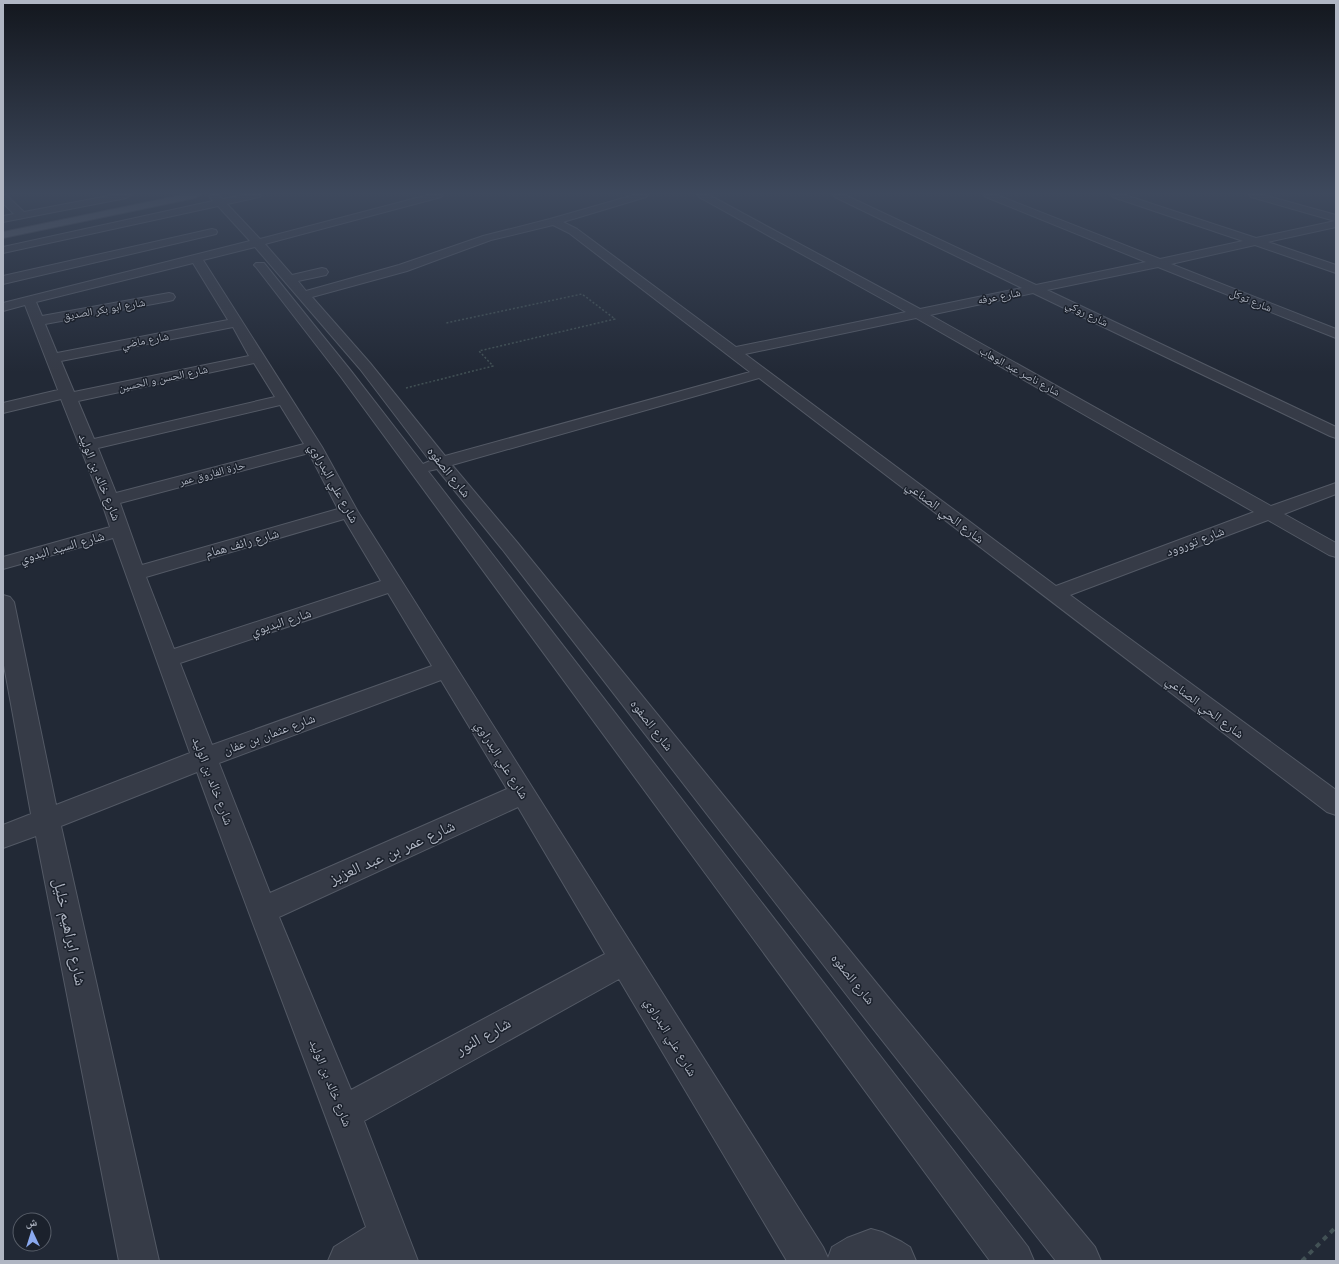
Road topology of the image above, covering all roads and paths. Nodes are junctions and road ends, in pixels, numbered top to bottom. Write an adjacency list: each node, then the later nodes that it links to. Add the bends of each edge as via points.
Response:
1 (117, 254): 18 (street)
2 (158, 254): 14 (street)
3 (204, 254): 13 (street)
4 (243, 254): 39 (street, شارع الصفوه, via 346,374)
5 (250, 254): 19 (street, شارع الصفوه)
6 (441, 254): 19 (street, via 403,268)
7 (603, 254): 27 (street, شارع الحي الصناعي)
8 (809, 254): 23 (street, شارع ناصر عبد الوهاب)
9 (962, 254): 20 (street, شارع روكي)
10 (1134, 254): 15 (street, شارع توكل)
11 (1203, 254): 15 (street, شارع عرفه)
12 (1292, 254): 16 (street)
13 (196, 258): 14 (street); 24 (street, شارع علي البدراوي)
14 (172, 264): 22 (street)
15 (1159, 264): 20 (street, شارع عرفه); 26 (street, شارع توكل)
16 (1336, 269)
17 (322, 272): 19 (street)
18 (3, 280)
19 (297, 287): 31 (street, شارع الصفوه)
20 (1036, 289): 23 (street, شارع عرفه); 35 (street, شارع روكي)
21 (169, 297): 22 (street, شارع ابو بكر الصديق)
22 (16, 307): 28 (street, شارع خالد بن الوليد)
23 (917, 313): 27 (street, شارع عرفه); 43 (street, شارع ناصر عبد الوهاب)
24 (237, 322): 28 (street, شارع ماضي); 29 (street, شارع علي البدراوي)
25 (446, 323): 31 (path, via 582,294 615,319 478,351 493,366)
26 (1336, 334)
27 (732, 352): 30 (street, شارع الحي الصناعي)
28 (53, 358): 32 (street, شارع خالد بن الوليد)
29 (258, 358): 32 (street, شارع الحسن و الحسين); 33 (street, شارع علي البدراوي)
30 (762, 373): 38 (street); 49 (street, شارع الحي الصناعي)
31 (387, 393): 38 (street, شارع الصفوه)
32 (67, 396): 34 (street, شارع الحسن و الحسين); 36 (street, شارع خالد بن الوليد)
33 (284, 400): 36 (street); 37 (street, شارع علي البدراوي)
34 (3, 408)
35 (1336, 433)
36 (87, 446): 41 (street, شارع خالد بن الوليد)
37 (314, 447): 41 (street, حارة الفاروق عمر); 42 (street, شارع علي البدراوي)
38 (441, 463): 39 (street); 69 (street, شارع الصفوه)
39 (417, 470): 68 (street, شارع الصفوه)
40 (1336, 488): 43 (street, شارع توروود)
41 (110, 500): 44 (street, شارع خالد بن الوليد)
42 (349, 512): 47 (street, شارع رائف همام); 48 (street, شارع علي البدراوي)
43 (1271, 513): 45 (street, شارع ناصر عبد الوهاب); 49 (street, شارع توروود)
44 (121, 530): 46 (street, شارع السيد البدوي); 47 (street, شارع خالد بن الوليد)
45 (1336, 551)
46 (3, 563)
47 (135, 574): 51 (street, شارع خالد بن الوليد)
48 (394, 584): 51 (street, شارع البديوي); 52 (street, شارع علي البدراوي)
49 (1054, 594): 55 (street, شارع الحي الصناعي)
50 (3, 602): 56 (street, شارع ابراهيم خليل)
51 (167, 659): 53 (street, شارع خالد بن الوليد)
52 (447, 669): 53 (street, شارع عثمان بن عفان); 54 (street, شارع علي البدراوي)
53 (204, 758): 56 (street, شارع عثمان بن عفان); 58 (street, شارع خالد بن الوليد)
54 (523, 793): 58 (street, شارع عمر بن عبد العزيز); 59 (street, شارع علي البدراوي)
55 (1336, 804)
56 (46, 820): 57 (street, شارع عثمان بن عفان); 63 (street, شارع ابراهيم خليل)
57 (3, 837)
58 (262, 911): 60 (street, شارع خالد بن الوليد)
59 (624, 960): 60 (street, شارع النور); 65 (street, شارع علي البدراوي)
60 (343, 1113): 62 (street, شارع خالد بن الوليد)
61 (1336, 1227): 70 (path)
62 (393, 1248): 64 (street)
63 (139, 1261)
64 (348, 1261)
65 (809, 1261)
66 (846, 1261): 67 (street, via 863,1250 875,1249)
67 (896, 1261)
68 (1014, 1261)
69 (1081, 1261)
70 (1302, 1261)

